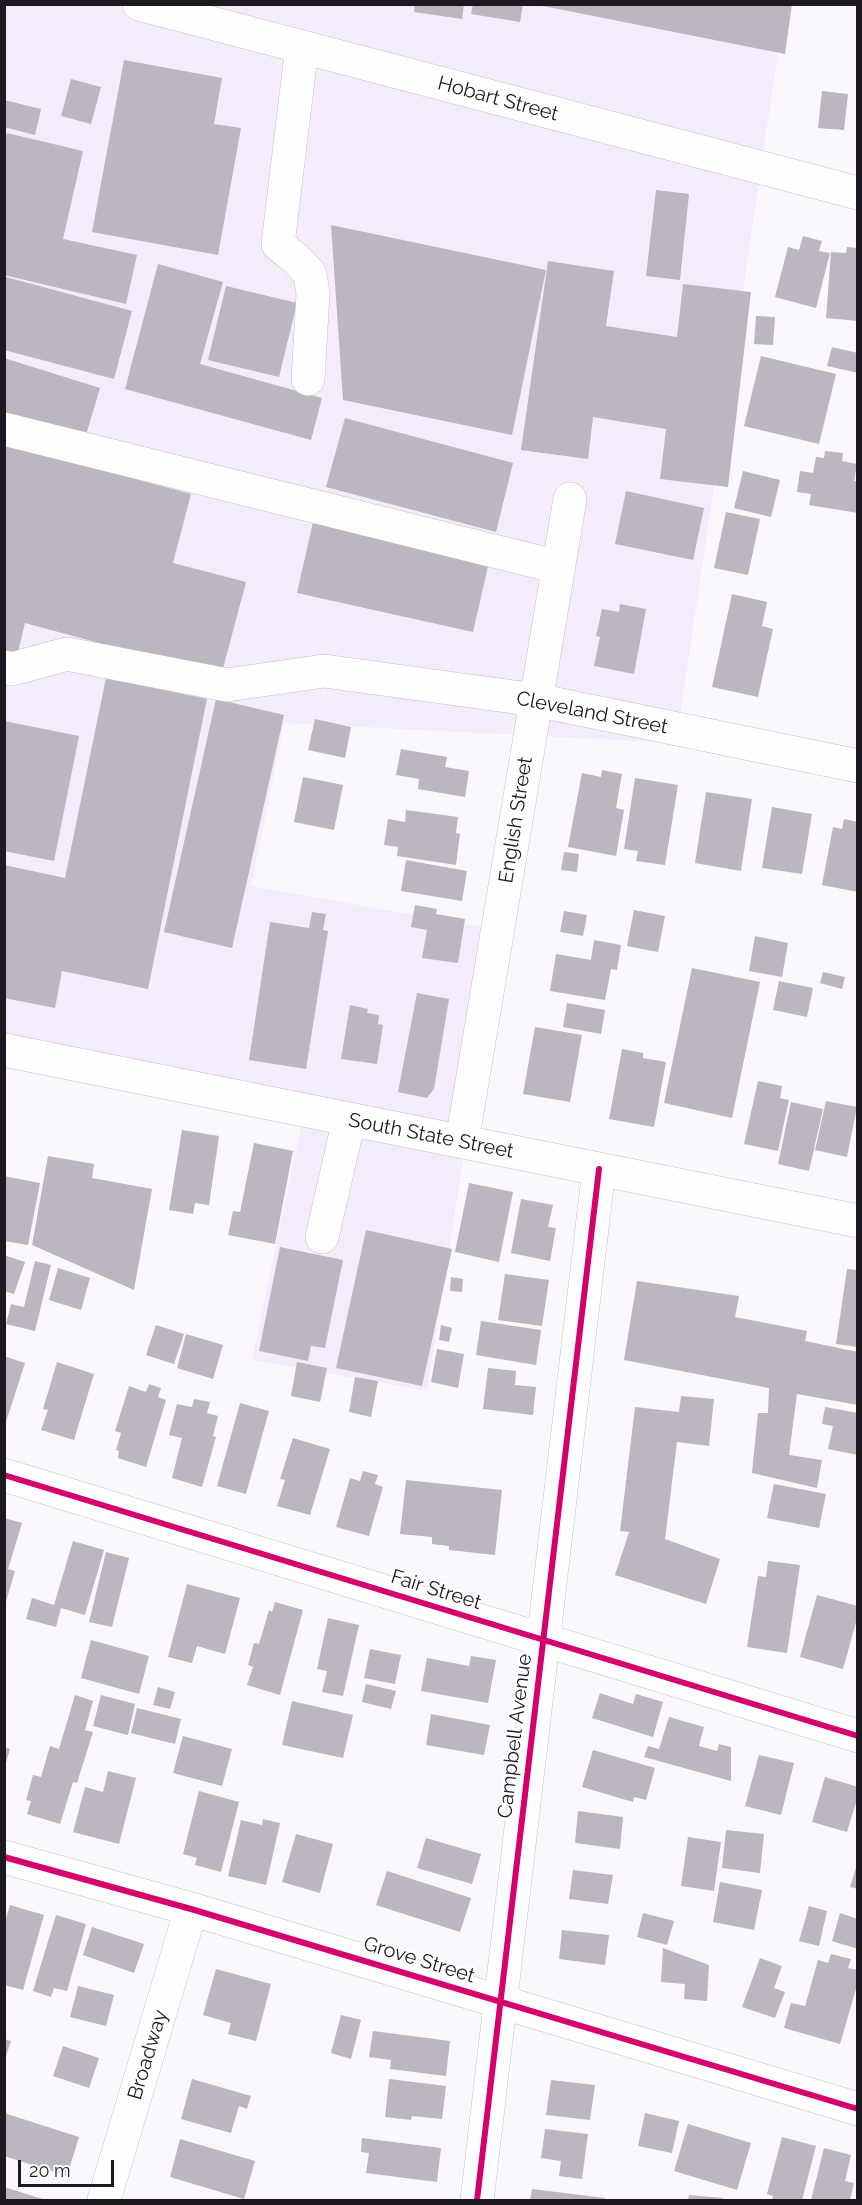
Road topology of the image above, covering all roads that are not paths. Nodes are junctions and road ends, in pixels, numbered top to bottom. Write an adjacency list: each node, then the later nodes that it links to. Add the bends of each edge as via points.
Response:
1 (139, 4): 2 (street, Hobart Street)
2 (302, 47): 3 (street, Hobart Street); 4 (street, via 278,244 310,274 313,294)
3 (858, 193)
4 (308, 379)
5 (4, 429): 7 (street)
6 (570, 499): 7 (street, English Street)
7 (558, 567): 9 (street, English Street)
8 (4, 667): 9 (street, Cleveland Street, via 12,669 67,654 227,686 324,671)
9 (536, 700): 10 (street, Cleveland Street); 13 (street, English Street)
10 (858, 766)
11 (4, 1050): 12 (street, South State Street)
12 (349, 1120): 13 (street, South State Street); 16 (street)
13 (462, 1142): 14 (street, South State Street)
14 (599, 1169): 15 (street, South State Street); 18 (street, Campbell Avenue)
15 (858, 1221)
16 (322, 1238)
17 (4, 1475): 18 (street, Fair Street)
18 (543, 1640): 19 (street, Fair Street); 22 (street, Campbell Avenue)
19 (858, 1736)
20 (4, 1857): 21 (street, Grove Street)
21 (191, 1909): 22 (street, Grove Street); 24 (street, Broadway)
22 (501, 2002): 23 (street, Grove Street); 25 (street, Campbell Avenue)
23 (858, 2109)
24 (104, 2200)
25 (477, 2200)

